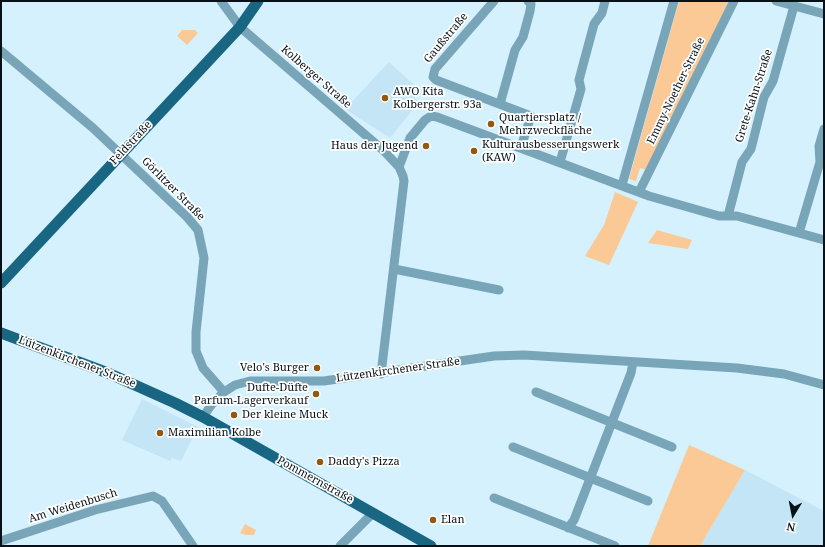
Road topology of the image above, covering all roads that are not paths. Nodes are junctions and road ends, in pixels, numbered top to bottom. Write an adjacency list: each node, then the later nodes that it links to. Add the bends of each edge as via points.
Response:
1 (221, 1): 11 (street, Kolberger Straße)
2 (258, 1): 11 (main road, Feldstraße)
3 (494, 1): 13 (street, Gaußstraße, via 433,74 436,80)
4 (528, 1): 13 (street, via 530,11 523,37 515,50)
5 (605, 1): 17 (street, via 602,13 594,24 579,80 581,89)
6 (674, 1): 19 (street)
7 (734, 1): 20 (street, Emmy-Noether-Straße)
8 (776, 1): 9 (street)
9 (794, 6): 10 (street); 21 (street, Grete-Kahn-Straße, via 773,81 764,97 751,149 742,162)
10 (824, 14)
11 (240, 27): 16 (main road, Feldstraße); 18 (street, Kolberger Straße, via 384,151)
12 (1, 51): 16 (street, Görlitzer Straße)
13 (500, 104): 15 (street, Gaußstraße, via 532,116)
14 (824, 129): 22 (street, via 819,146 820,162)
15 (521, 147): 17 (street); 18 (street, via 431,116 408,141)
16 (121, 154): 25 (main road, Feldstraße); 31 (street, Görlitzer Straße, via 198,230 204,258 196,351 203,368)
17 (560, 162): 19 (street)
18 (399, 167): 24 (street, via 404,181)
19 (622, 186): 20 (street)
20 (639, 192): 21 (street, via 719,216)
21 (728, 216): 22 (street, via 737,216)
22 (799, 233): 23 (street)
23 (824, 240)
24 (394, 269): 26 (street); 29 (street)
25 (1, 283)
26 (499, 290)
27 (1, 333): 33 (main road, Lützenkirchener Straße, via 108,373)
28 (633, 362): 29 (street, Lützenkirchener Straße, via 524,355 494,356); 30 (street, Lützenkirchener Straße, via 737,368 784,374); 34 (street)
29 (381, 374): 31 (street, Lützenkirchener Straße, via 324,381 250,381 235,385)
30 (824, 385)
31 (224, 392): 33 (street, Lützenkirchener Straße)
32 (536, 392): 34 (street)
33 (203, 417): 40 (main road, Pommernstraße)
34 (611, 423): 36 (street); 37 (street)
35 (513, 447): 37 (street)
36 (672, 447)
37 (589, 478): 39 (street); 41 (street, via 574,520)
38 (494, 498): 41 (street)
39 (648, 501)
40 (373, 513): 43 (main road, Pommernstraße); 45 (street)
41 (568, 528): 46 (street)
42 (1, 541): 44 (street, Am Weidenbusch, via 95,510 152,496 162,501)
43 (428, 545)
44 (192, 546)
45 (340, 546)
46 (615, 546)

